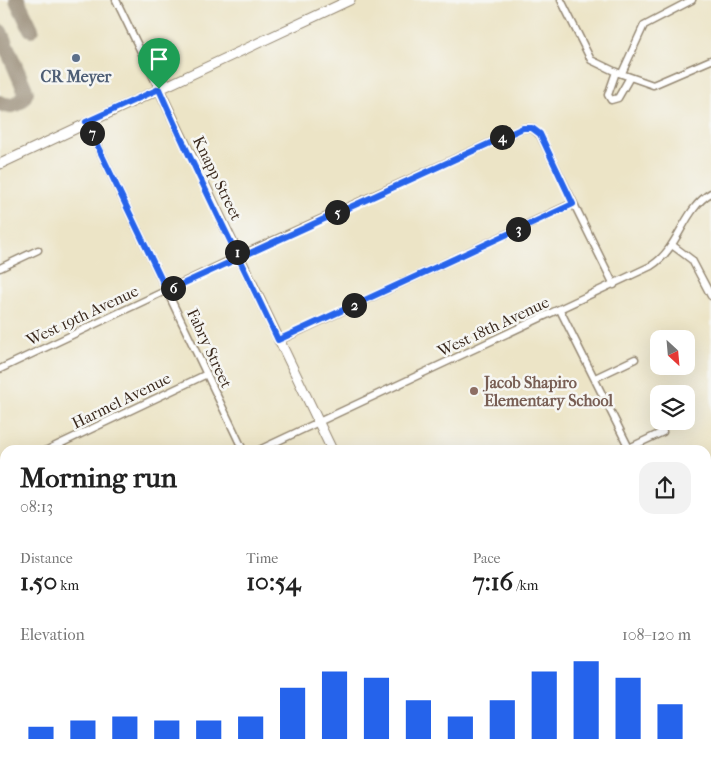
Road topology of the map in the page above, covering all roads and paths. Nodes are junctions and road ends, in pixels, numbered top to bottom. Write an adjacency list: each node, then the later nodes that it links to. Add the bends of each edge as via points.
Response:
1 (116, 0): 8 (street, Knapp Street)
2 (350, 0): 8 (street)
3 (561, 0): 6 (street, via 587,55 597,64)
4 (692, 0): 6 (street, via 644,25)
5 (711, 60): 7 (street, via 658,84)
6 (619, 72): 7 (street); 7 (street, via 608,95 610,100 618,98)
7 (630, 77)
8 (159, 89): 9 (street); 15 (street, Knapp Street)
9 (86, 122): 10 (street); 18 (street, Fabry Street)
10 (0, 164)
11 (711, 193): 13 (street, West 18th Avenue, via 696,205)
12 (573, 204): 15 (street, West 19th Avenue, via 540,134 532,128 523,128); 17 (street); 21 (street)
13 (672, 245): 17 (street, West 18th Avenue, via 658,262); 19 (street, via 692,260)
14 (38, 250): 16 (street)
15 (239, 256): 18 (street, West 19th Avenue); 21 (street, Knapp Street)
16 (0, 268)
17 (614, 285): 20 (street, West 18th Avenue)
18 (167, 291): 23 (street, West 19th Avenue); 24 (street, Fabry Street)
19 (711, 296)
20 (560, 310): 25 (street); 26 (street, West 18th Avenue)
21 (278, 340): 26 (street, Knapp Street)
22 (635, 360): 25 (street)
23 (0, 370)
24 (207, 374): 28 (street, Harmel Avenue); 29 (street, Fabry Street)
25 (595, 378): 32 (street)
26 (319, 422): 30 (street, West 18th Avenue); 31 (street, Knapp Street)
27 (663, 432): 33 (street)
28 (58, 445)
29 (241, 445)
30 (270, 445)
31 (330, 445)
32 (627, 445)
33 (637, 445)

